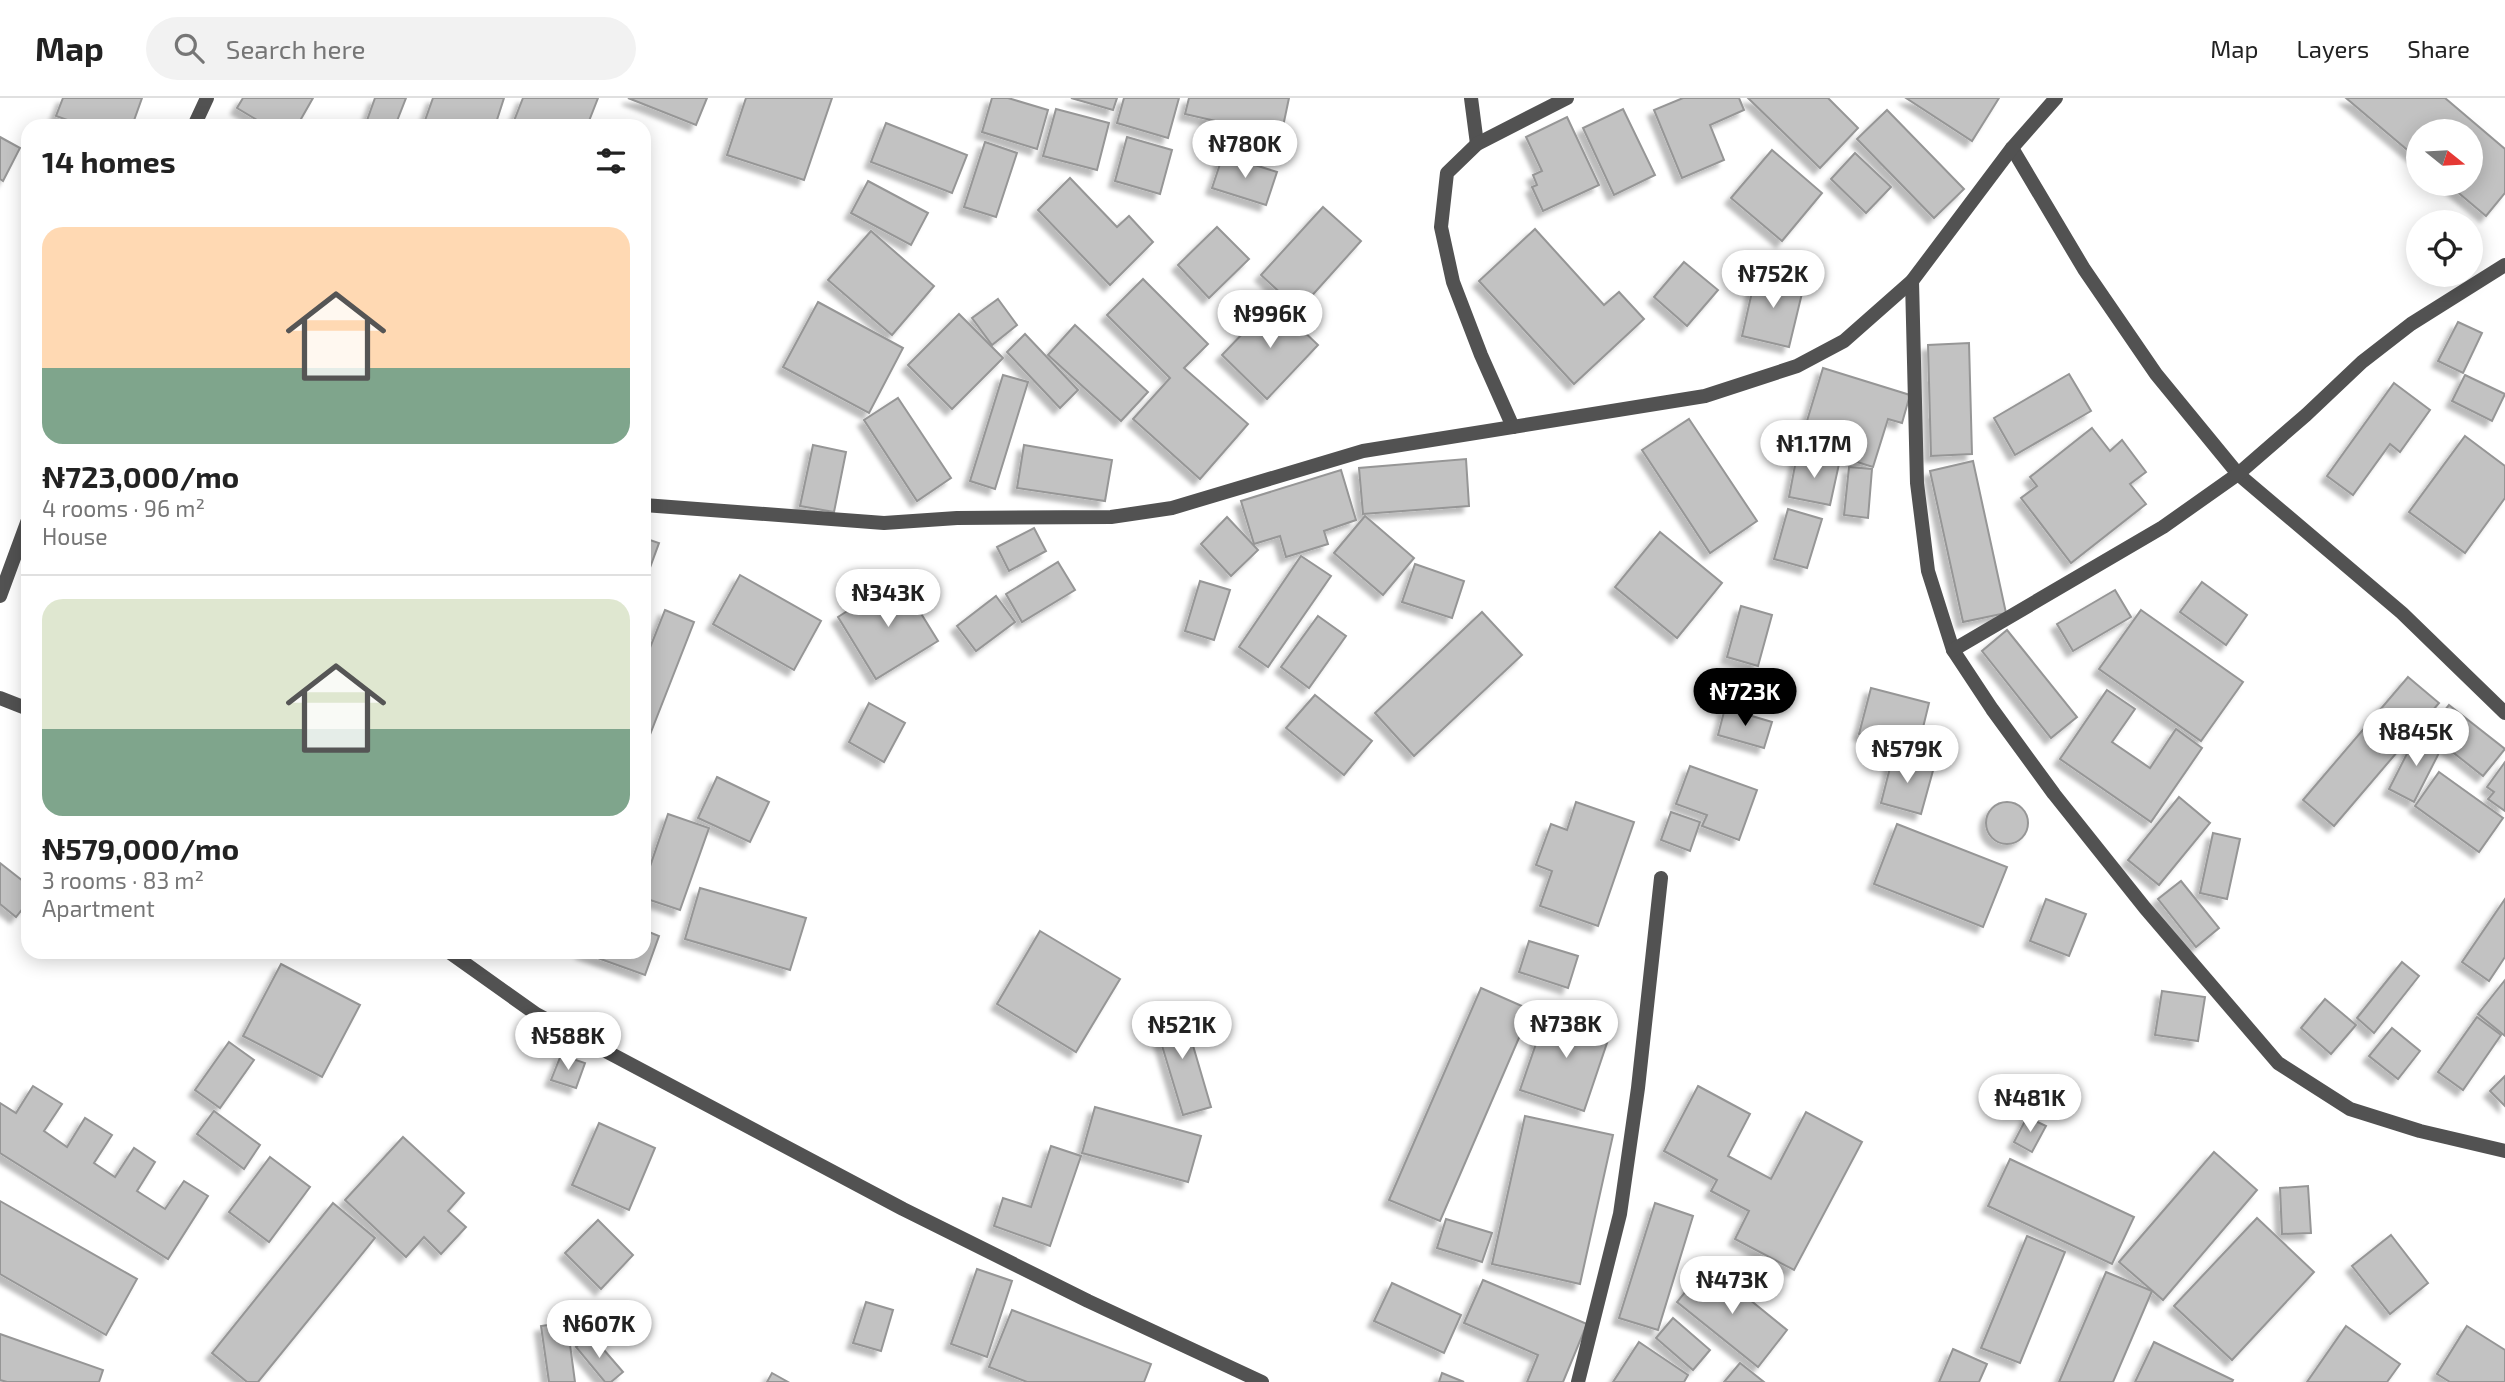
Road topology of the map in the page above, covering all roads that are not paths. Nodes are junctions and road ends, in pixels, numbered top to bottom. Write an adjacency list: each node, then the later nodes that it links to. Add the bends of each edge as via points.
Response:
1 (207, 98): 5 (street)
2 (1471, 98): 6 (street)
3 (1567, 98): 6 (street)
4 (2056, 98): 7 (street)
5 (197, 119)
6 (1476, 144): 10 (street, via 1447,173 1441,227 1453,282)
7 (2012, 148): 9 (street); 11 (street, via 2084,269 2156,374)
8 (2505, 265): 11 (street, via 2411,324 2362,362)
9 (1912, 281): 10 (street, via 1844,341 1797,366 1705,396); 15 (street, via 1917,483 1927,571)
10 (1513, 427): 12 (street, via 1363,451 1172,508 1111,517 884,523)
11 (2238, 474): 15 (street, via 2163,527); 18 (street, via 2402,613)
12 (651, 506)
13 (21, 539): 14 (street)
14 (0, 596)
15 (1953, 650): 21 (street, via 2054,794 2278,1063 2350,1109)
16 (0, 698): 17 (street)
17 (21, 706)
18 (2505, 713)
19 (1661, 878): 23 (street, via 1620,1214)
20 (459, 959): 22 (street, via 536,1014 903,1209)
21 (2505, 1151)
22 (1262, 1382)
23 (1578, 1382)

